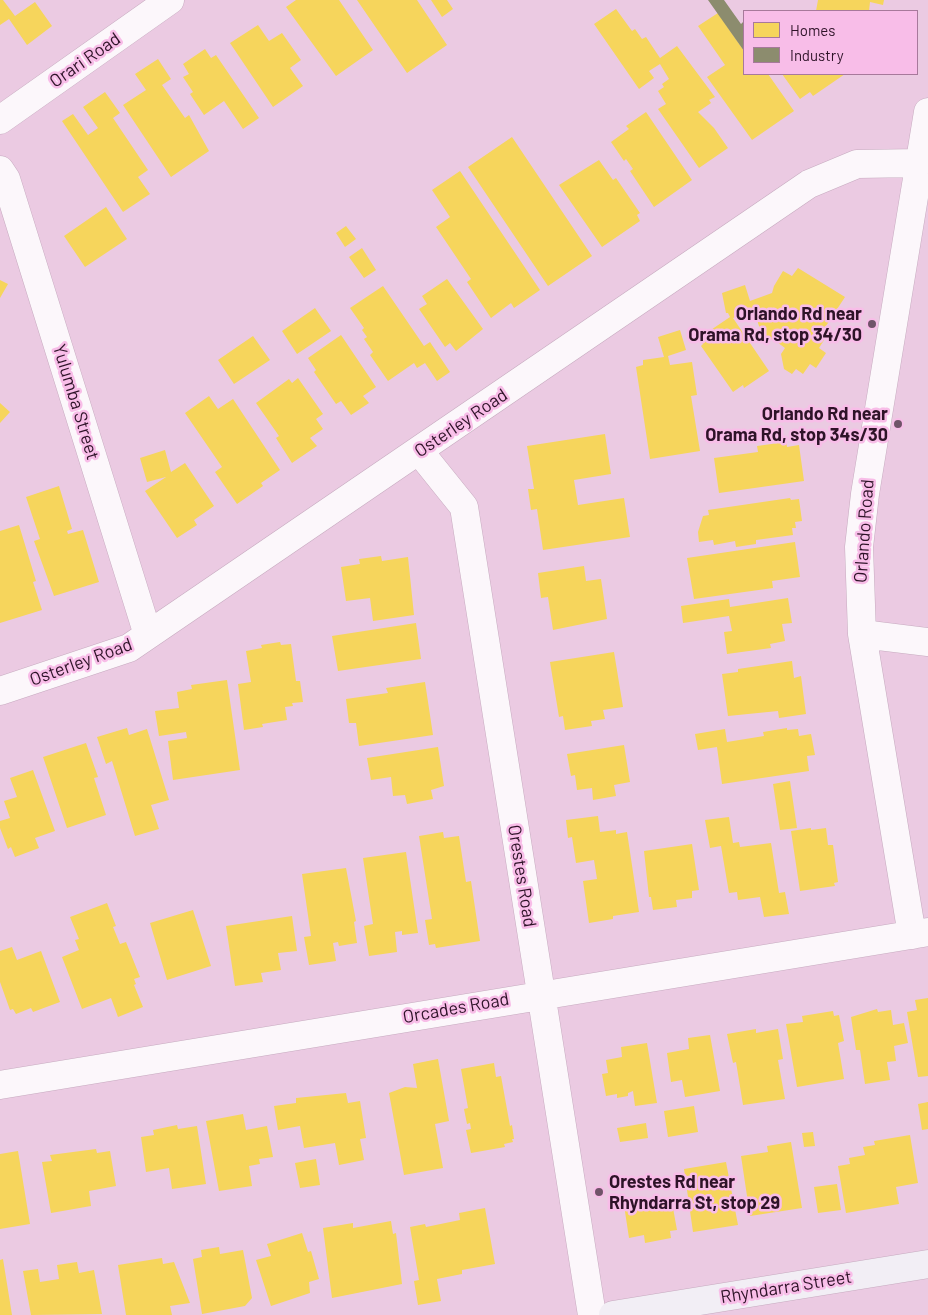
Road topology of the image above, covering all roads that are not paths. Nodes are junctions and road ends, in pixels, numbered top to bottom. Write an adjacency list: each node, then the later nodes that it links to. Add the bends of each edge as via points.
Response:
1 (170, 0): 3 (street, Orari Road)
2 (928, 112): 4 (street, Orlando Road)
3 (0, 120)
4 (919, 163): 6 (street, Osterley Road, via 857,164 809,184); 7 (street, Orlando Road, via 865,494 859,547)
5 (0, 170): 8 (street, Yulumba Street, via 6,179)
6 (419, 451): 8 (street, Osterley Road); 12 (street, Orestes Road, via 464,507)
7 (862, 634): 9 (street); 11 (street, Orlando Road)
8 (148, 635): 10 (street, Osterley Road, via 129,648)
9 (928, 642)
10 (0, 691)
11 (920, 933): 12 (street, Orcades Road)
12 (541, 994): 13 (street, Orcades Road); 15 (street, Orestes Road)
13 (0, 1085)
14 (928, 1264): 16 (street, Rhyndarra Street)
15 (592, 1315)
16 (613, 1315)

